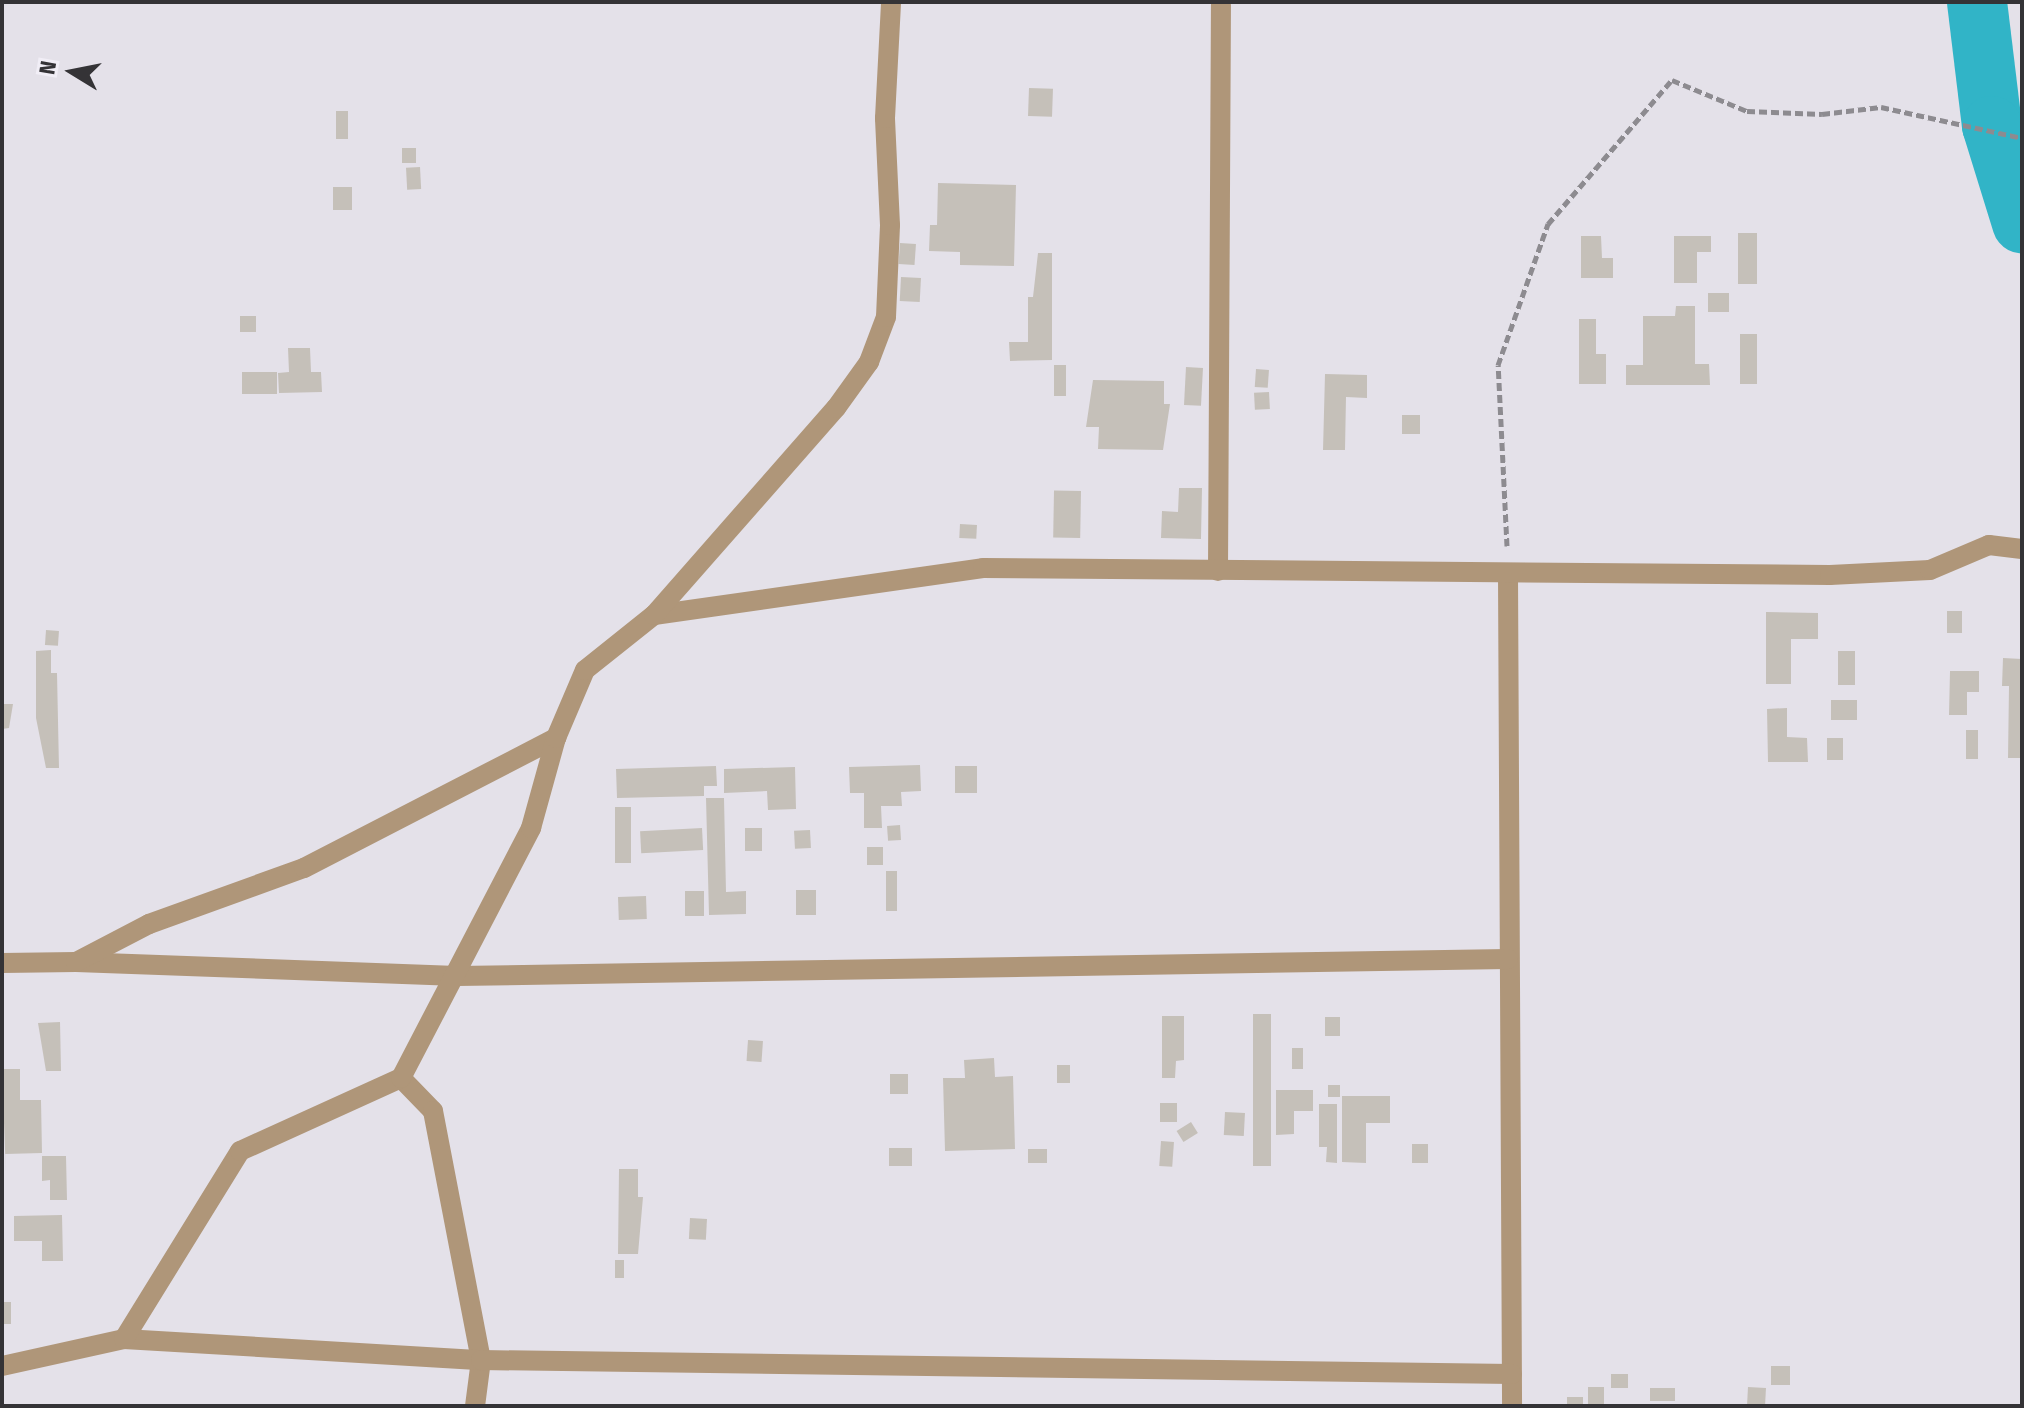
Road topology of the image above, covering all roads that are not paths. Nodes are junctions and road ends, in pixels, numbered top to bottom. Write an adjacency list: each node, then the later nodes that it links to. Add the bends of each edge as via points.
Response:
1 (891, 2): 6 (street, via 885,118 890,225 886,317 869,362 836,408)
2 (1221, 5): 4 (street)
3 (2022, 549): 5 (street, via 1989,545 1930,570 1844,575)
4 (1218, 571): 5 (street); 6 (street, via 983,568)
5 (1508, 575): 8 (street)
6 (654, 615): 7 (street, via 585,670)
7 (556, 738): 9 (street, via 304,868 149,924); 11 (street, via 531,828)
8 (1508, 959): 11 (street); 16 (street)
9 (76, 962): 10 (street); 11 (street)
10 (2, 963)
11 (457, 976): 12 (street)
12 (401, 1078): 13 (street, via 240,1151); 14 (street, via 433,1111)
13 (124, 1339): 14 (street); 15 (street)
14 (481, 1360): 16 (street); 17 (street)
15 (2, 1366)
16 (1512, 1374): 18 (street)
17 (475, 1406)
18 (1512, 1406)

